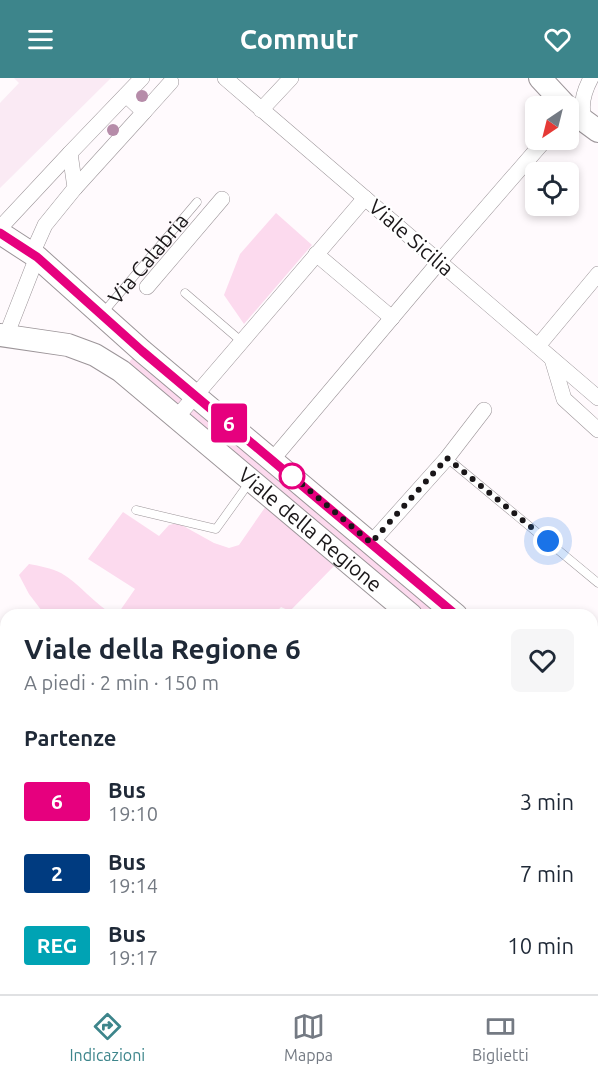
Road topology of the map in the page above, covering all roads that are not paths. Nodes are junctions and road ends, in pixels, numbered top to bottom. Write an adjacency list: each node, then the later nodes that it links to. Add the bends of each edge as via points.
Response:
1 (142, 78): 7 (street)
2 (225, 78): 9 (street, Viale Sicilia)
3 (291, 78): 9 (street)
4 (540, 78): 8 (street)
5 (591, 78): 11 (street, via 583,96 582,116)
6 (171, 82): 10 (street)
7 (126, 95): 10 (street); 13 (street)
8 (558, 96)
9 (261, 110): 15 (street, Viale Sicilia)
10 (144, 112): 14 (street)
11 (579, 114)
12 (536, 150): 22 (street)
13 (70, 153): 14 (street); 18 (street)
14 (75, 188): 21 (street, via 45,225)
15 (364, 198): 20 (street); 22 (street, Viale Sicilia)
16 (222, 199): 24 (street)
17 (197, 202): 27 (lane, Via Calabria)
18 (0, 228)
19 (0, 233): 21 (street, Via Calabria)
20 (316, 254): 26 (street); 29 (street)
21 (34, 255): 27 (street, Via Calabria); 28 (street)
22 (439, 262): 26 (street); 30 (street, Viale Sicilia)
23 (598, 274): 30 (street)
24 (147, 287)
25 (185, 293): 29 (lane)
26 (392, 318): 41 (street)
27 (111, 324): 31 (street, Viale della Regione); 32 (street, via 119,339 115,348)
28 (3, 336): 32 (street, Viale della Regione, via 68,345)
29 (242, 340): 35 (street)
30 (538, 346): 33 (street, Viale Sicilia)
31 (142, 351): 34 (street, via 130,361); 35 (street, Viale della Regione)
32 (95, 355): 34 (street, Viale della Regione)
33 (551, 358): 36 (street, Viale Sicilia); 39 (street, via 564,399)
34 (128, 376): 38 (street, Viale della Regione)
35 (195, 394): 38 (street); 41 (street, Viale della Regione)
36 (598, 398)
37 (484, 410): 40 (street)
38 (177, 417): 42 (street, Viale della Regione)
39 (598, 429)
40 (447, 458): 44 (street); 45 (lane)
41 (272, 460): 44 (street, Viale della Regione)
42 (251, 479): 43 (lane, via 216,529); 46 (street, Viale della Regione)
43 (136, 510)
44 (371, 543): 47 (street, Viale della Regione)
45 (598, 583)
46 (404, 609)
47 (449, 609)

